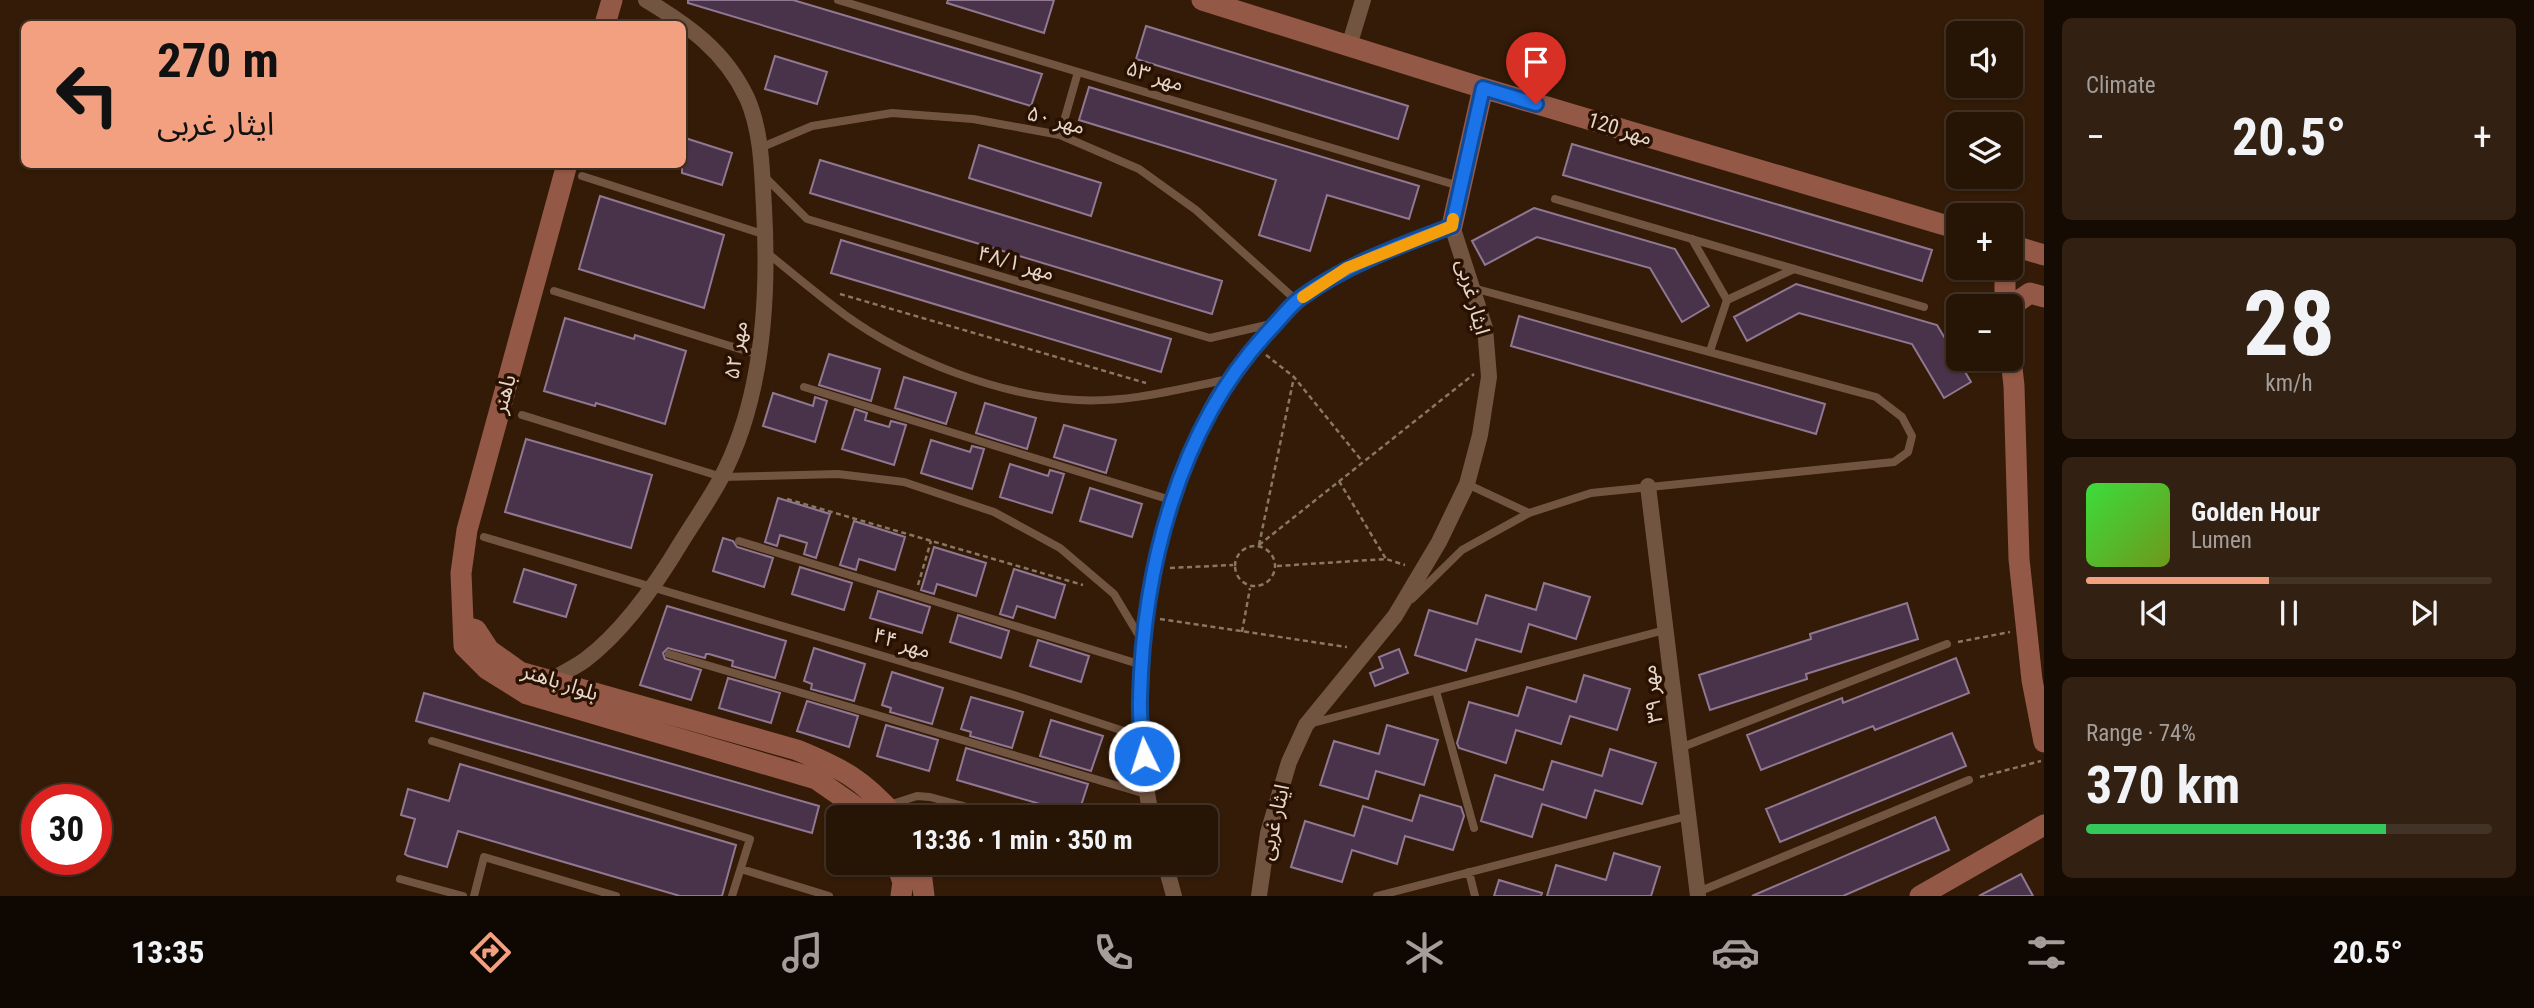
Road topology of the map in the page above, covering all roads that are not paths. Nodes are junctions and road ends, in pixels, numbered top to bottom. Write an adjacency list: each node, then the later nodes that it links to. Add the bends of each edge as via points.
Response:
1 (612, 0): 6 (street)
2 (646, 0): 7 (street, مهر ۵۲)
3 (838, 0): 10 (lane, مهر ۵۳)
4 (1202, 0): 9 (street, مهر 120)
5 (1363, 0): 9 (street)
6 (607, 21)
7 (678, 21)
8 (686, 27): 13 (street, مهر ۵۲, via 706,40 726,64 747,100)
9 (1349, 46): 11 (street, مهر 120)
10 (1078, 72): 12 (lane); 16 (lane, مهر ۵۳)
11 (1483, 88): 16 (street); 18 (street, مهر 120)
12 (1060, 135): 13 (lane, مهر ۵۰, via 973,119 891,113 812,126); 31 (lane, مهر ۵۰, via 1139,169 1196,211)
13 (760, 148): 15 (street, مهر ۵۲)
14 (574, 170): 20 (lane); 49 (street, باهنر, via 467,530 461,573)
15 (762, 174): 20 (street, مهر ۵۲); 33 (lane, مهر ۴۸/۱, via 807,219 1210,338)
16 (1461, 186): 19 (street)
17 (1555, 199): 21 (lane)
18 (1946, 225)
19 (1452, 226): 26 (street, ایثار غربی); 31 (street, via 1347,268)
20 (766, 235): 23 (street, مهر ۵۲)
21 (1692, 239): 25 (lane); 30 (lane)
22 (2023, 249): 24 (street)
23 (765, 252): 35 (street, مهر ۵۲); 37 (lane, via 846,316 899,349 1020,392 1077,400 1148,396)
24 (2044, 255)
25 (1794, 269): 30 (lane); 32 (lane)
26 (1473, 288): 34 (lane); 41 (street, ایثار غربی, via 1485,328 1489,377)
27 (554, 291): 35 (lane)
28 (2044, 297): 29 (street, via 2030,293)
29 (2023, 298)
30 (1727, 300): 34 (lane)
31 (1297, 301): 33 (street)
32 (1924, 307)
33 (1277, 323): 37 (street)
34 (1710, 351): 42 (lane, ایثار غربی, via 1876,397 1902,417 1912,436 1908,452 1894,462)
35 (759, 355): 40 (street, مهر ۵۲, via 741,428)
36 (2012, 371): 60 (street, via 2020,559 2032,680)
37 (1232, 378): 43 (street, via 1211,409)
38 (804, 387): 43 (lane)
39 (522, 415): 40 (lane)
40 (722, 477): 47 (street, مهر ۵۲); 51 (lane, via 838,474 904,482 994,512 1060,548 1114,594)
41 (1466, 484): 44 (lane); 48 (street, ایثار غربی, via 1439,542)
42 (1648, 486): 44 (lane, ایثار غربی, via 1591,493); 50 (street, مهر ۳۹)
43 (1174, 501): 51 (street, via 1156,556)
44 (1529, 513): 48 (lane, ایثار غربی, via 1462,550)
45 (484, 537): 47 (lane, مهر ۴۴)
46 (738, 541): 54 (lane)
47 (651, 587): 55 (street, مهر ۵۲, via 586,659); 58 (lane, مهر ۴۴)
48 (1395, 616): 57 (street, ایثار غربی)
49 (465, 627): 55 (street, بلوار باهنر, via 476,630 489,650 520,672); 64 (street, بلوار باهنر, via 464,646 487,669 527,694 816,779)
50 (1665, 630): 56 (lane); 61 (street, مهر ۳۹)
51 (1143, 642): 54 (street)
52 (1947, 644): 61 (lane)
53 (669, 654): 63 (lane)
54 (1142, 665): 58 (street)
55 (548, 682): 65 (street, بلوار باهنر, via 797,750 841,768)
56 (1436, 691): 57 (lane); 71 (lane)
57 (1306, 725): 87 (street, ایثار غربی, via 1289,762 1268,833)
58 (1142, 737): 63 (street)
59 (432, 741): 72 (lane, via 750,839)
60 (2044, 742)
61 (1680, 748): 69 (street, مهر ۳۹)
62 (1969, 780): 78 (lane)
63 (1146, 794): 68 (street)
64 (853, 805)
65 (885, 805)
66 (902, 805): 67 (lane, via 917,796)
67 (960, 805)
68 (1149, 805)
69 (1688, 816): 73 (lane); 78 (street, مهر ۳۹)
70 (2044, 825): 90 (street)
71 (1474, 828)
72 (741, 869): 82 (lane); 83 (lane)
73 (1469, 872): 88 (lane); 89 (lane)
74 (900, 875): 84 (street)
75 (922, 875): 85 (street)
76 (1168, 875): 86 (street)
77 (400, 879): 79 (lane)
78 (1698, 894)
79 (463, 896)
80 (474, 896): 81 (lane, via 484,857)
81 (616, 896)
82 (732, 896)
83 (829, 896)
84 (901, 896)
85 (925, 896)
86 (1174, 896)
87 (1259, 896)
88 (1377, 896)
89 (1475, 896)
90 (1920, 896)

